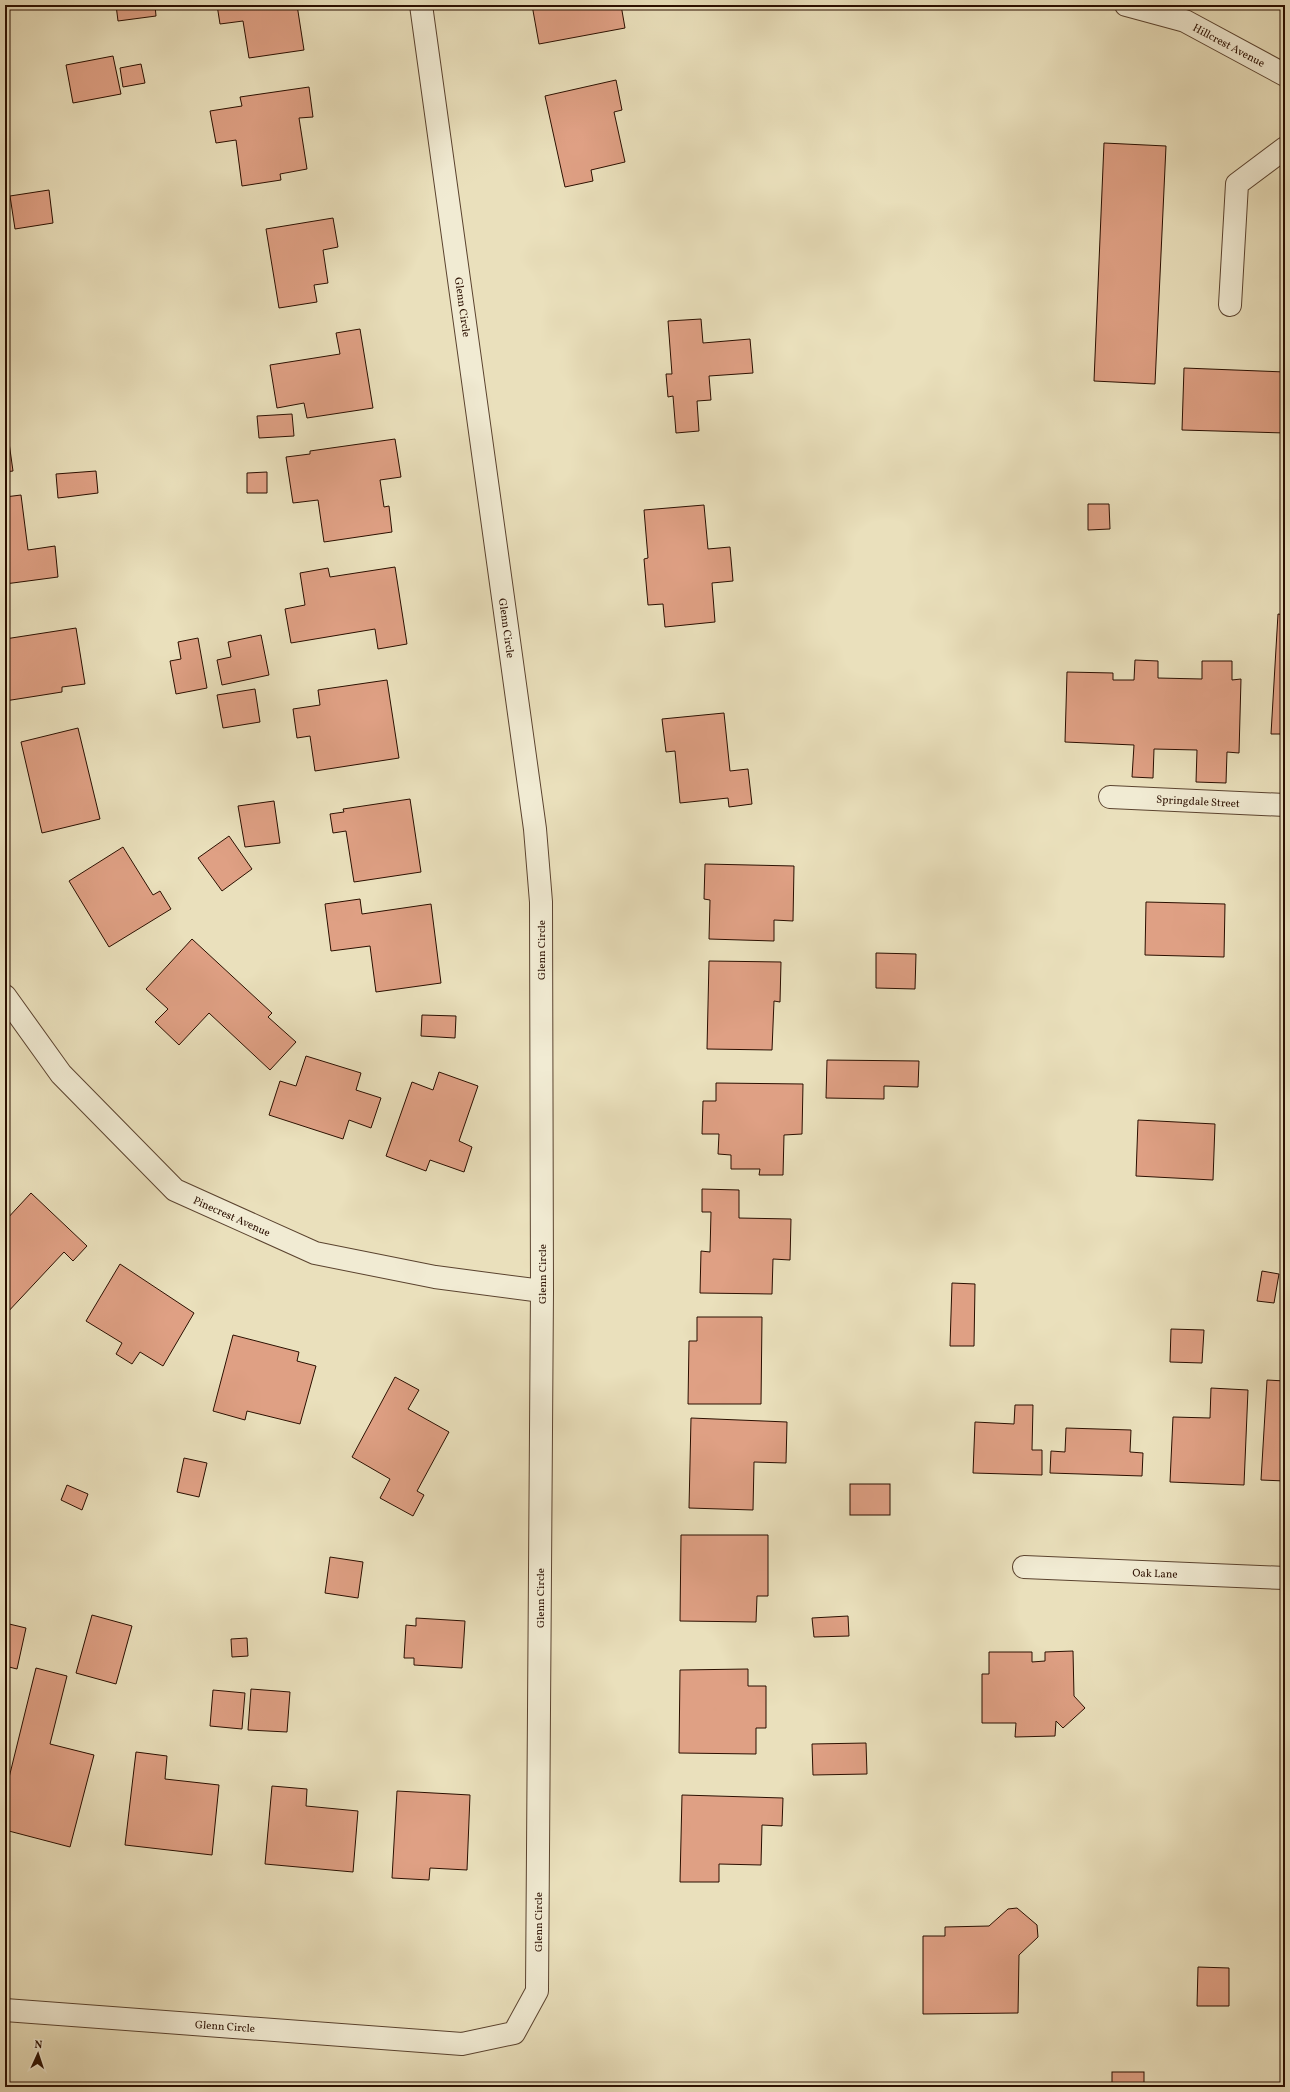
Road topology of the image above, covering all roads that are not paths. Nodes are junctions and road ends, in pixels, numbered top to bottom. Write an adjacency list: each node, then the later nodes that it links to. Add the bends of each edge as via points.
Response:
1 (421, 5): 9 (street, Glenn Circle, via 535,829 541,902)
2 (1126, 5): 3 (street, Hillcrest Avenue, via 1184,21)
3 (1285, 75)
4 (1285, 148): 5 (street, via 1237,184)
5 (1230, 305)
6 (1110, 797): 7 (street, Springdale Street)
7 (1285, 806)
8 (5, 996): 9 (street, Pinecrest Avenue, via 61,1074 175,1190 315,1253 435,1278)
9 (542, 1291): 12 (street, Glenn Circle, via 537,1992 514,2033 462,2044)
10 (1024, 1567): 11 (street, Oak Lane)
11 (1285, 1578)
12 (5, 2010)

